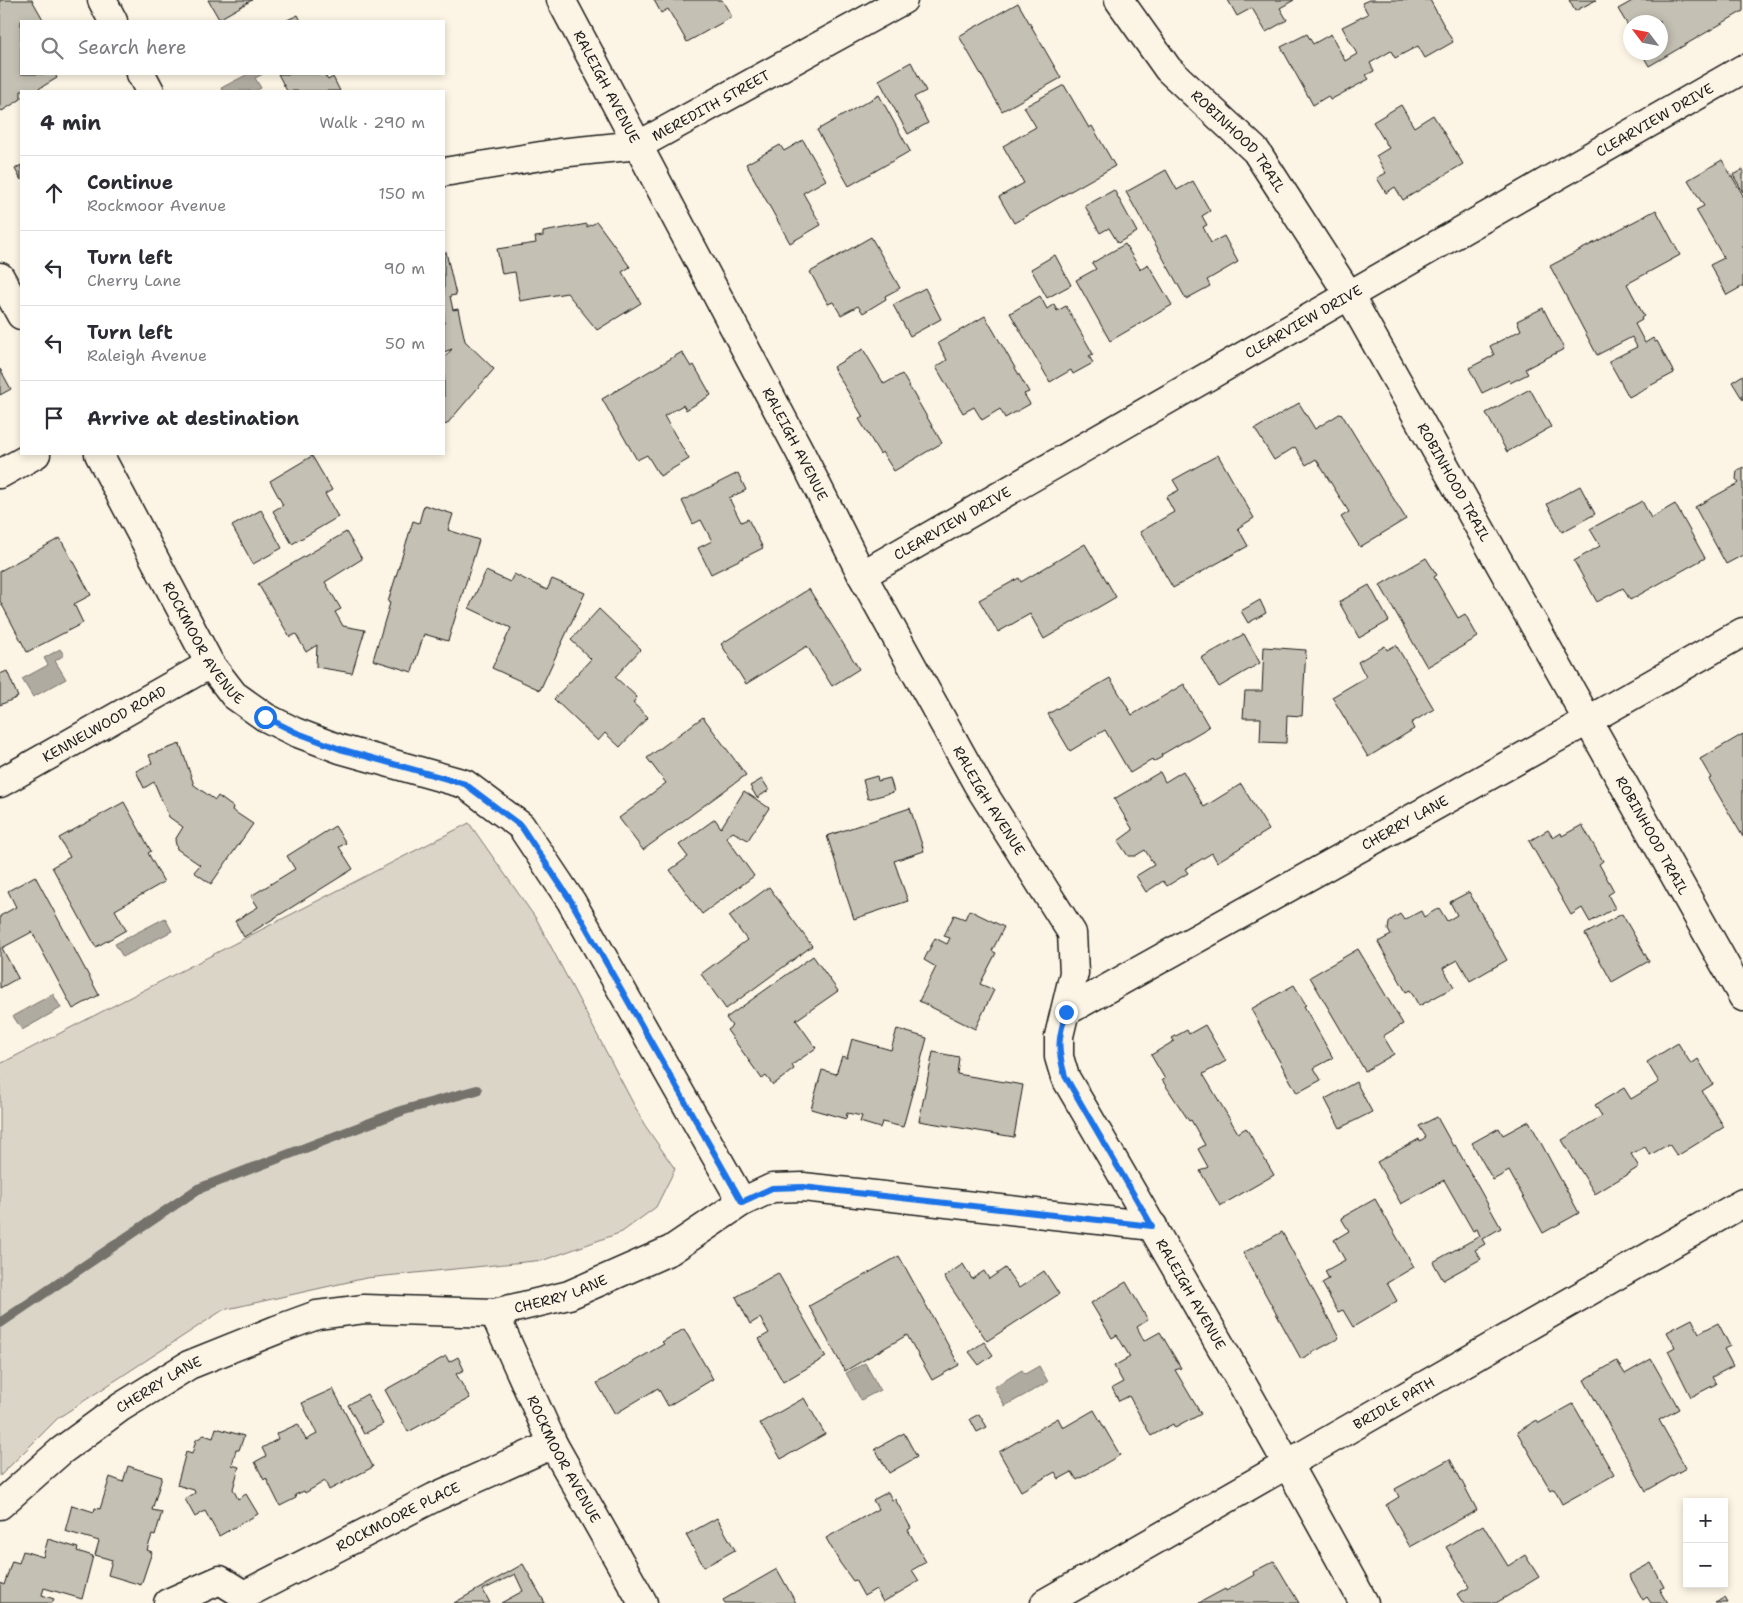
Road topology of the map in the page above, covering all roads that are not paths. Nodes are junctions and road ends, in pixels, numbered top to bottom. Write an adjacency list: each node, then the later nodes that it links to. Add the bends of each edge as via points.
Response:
1 (102, 0): 5 (street)
2 (561, 0): 9 (street, RALEIGH AVENUE)
3 (902, 0): 9 (street, MEREDITH STREET)
4 (1119, 0): 12 (street, ROBINHOOD TRAIL, via 1168,69 1256,151)
5 (112, 20)
6 (1743, 69): 12 (street, CLEARVIEW DRIVE)
7 (142, 75): 8 (street)
8 (149, 90)
9 (639, 145): 10 (street, MEREDITH STREET, via 559,153); 17 (street, RALEIGH AVENUE)
10 (445, 172)
11 (0, 277): 13 (street)
12 (1349, 295): 17 (street, CLEARVIEW DRIVE); 20 (street, ROBINHOOD TRAIL)
13 (20, 313)
14 (34, 455): 16 (street)
15 (100, 455): 19 (street, ROCKMOOR AVENUE)
16 (0, 474)
17 (862, 575): 23 (street, RALEIGH AVENUE, via 978,785 1072,933 1074,973)
18 (1743, 632): 20 (street, CHERRY LANE)
19 (210, 664): 21 (street, KENNELWOOD ROAD); 24 (street, ROCKMOOR AVENUE, via 234,694 265,717 340,749 465,784 521,826 571,901)
20 (1587, 721): 22 (street, ROBINHOOD TRAIL); 23 (street, CHERRY LANE)
21 (0, 783)
22 (1743, 997)
23 (1066, 1012): 26 (street, RALEIGH AVENUE, via 1059,1036 1059,1057 1065,1076)
24 (742, 1202): 26 (street, CHERRY LANE, via 772,1188 803,1187); 27 (street, CHERRY LANE, via 671,1250 569,1295)
25 (1743, 1203): 29 (street, BRIDLE PATH)
26 (1152, 1226): 29 (street, RALEIGH AVENUE)
27 (494, 1312): 28 (street, ROCKMOOR AVENUE); 30 (street, CHERRY LANE, via 364,1310 317,1315 276,1330 189,1365 120,1407 61,1450)
28 (553, 1444): 31 (street, ROCKMOORE PLACE, via 435,1497); 33 (street, ROCKMOOR AVENUE)
29 (1288, 1464): 34 (street, BRIDLE PATH); 35 (street, RALEIGH AVENUE)
30 (0, 1506)
31 (245, 1599): 32 (street, ROCKMOORE PLACE, via 220,1580)
32 (168, 1603)
33 (643, 1603)
34 (1045, 1603)
35 (1364, 1603)

